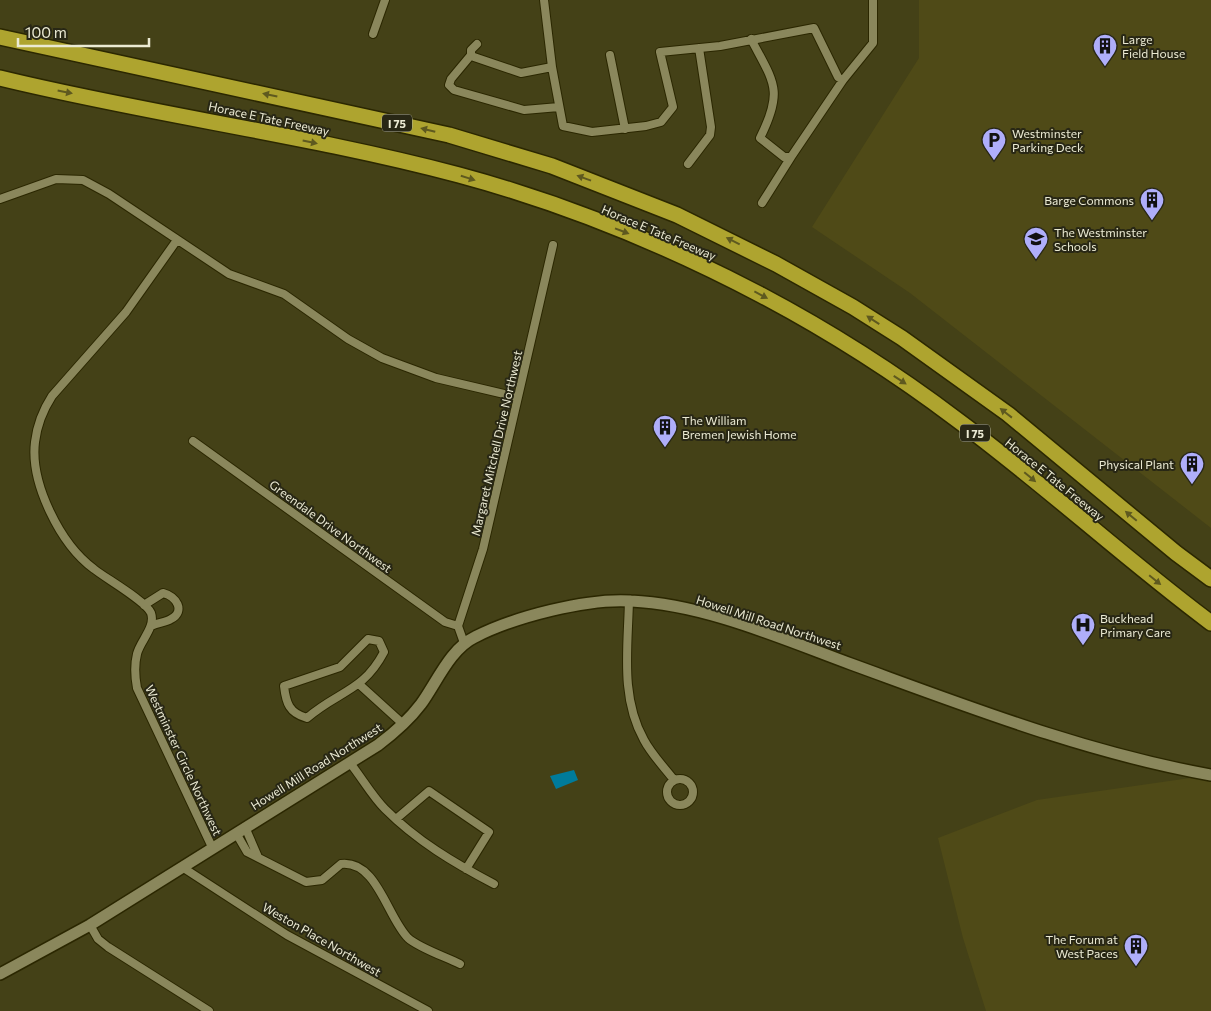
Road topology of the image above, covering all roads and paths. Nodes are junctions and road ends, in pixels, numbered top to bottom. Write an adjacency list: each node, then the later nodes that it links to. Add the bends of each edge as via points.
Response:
1 (385, 0): 4 (street)
2 (544, 0): 11 (street)
3 (873, 0): 13 (street, via 873,43)
4 (373, 34)
5 (0, 37): 26 (highway, Horace E Tate Freeway / I 75, one-way to 5, via 1008,414 910,344 853,306 785,268 677,215 552,166 449,135)
6 (751, 39): 8 (street); 13 (street, via 814,28 838,77); 18 (street, via 774,84 776,97 772,115 760,138 784,156)
7 (478, 44): 9 (street, via 471,50)
8 (699, 48): 17 (street, via 660,52 673,107 661,122); 19 (street, via 710,135)
9 (471, 55): 11 (street, via 521,73); 16 (street, via 451,79 449,85 454,90 524,110)
10 (610, 55): 17 (street)
11 (552, 67): 16 (street)
12 (0, 78): 15 (highway, Horace E Tate Freeway / I 75)
13 (843, 80): 18 (street)
14 (0, 83): 15 (highway)
15 (34, 86): 29 (highway, Horace E Tate Freeway / I 75, one-way to 29, via 462,176 580,214 649,242 761,295 908,385 1017,467)
16 (559, 107): 17 (street, via 563,126 592,132)
17 (625, 128)
18 (791, 157): 21 (street)
19 (688, 164)
20 (0, 199): 22 (street, via 56,179 83,180)
21 (762, 203)
22 (177, 240): 24 (street, via 229,274 284,294 348,339 397,365 436,378); 28 (street, via 126,312 52,396 40,419 35,444 39,482 64,537 92,567)
23 (553, 245): 24 (street, Margaret Mitchell Drive Northwest)
24 (517, 397): 31 (street, Margaret Mitchell Drive Northwest, via 483,549)
25 (193, 441): 31 (street, Greendale Drive Northwest, via 445,622)
26 (1211, 579)
27 (629, 600): 32 (main road, Howell Mill Road Northwest, via 542,613 496,628); 36 (main road, Howell Mill Road Northwest, via 683,609 736,624 1006,720 1138,760); 37 (street, via 627,681 631,709 644,742)
28 (144, 605): 30 (street, via 151,614); 30 (street, via 163,594 171,595 177,602 178,611 173,618)
29 (1211, 623)
30 (151, 626): 40 (street, Westminster Circle Northwest, via 136,656 137,688)
31 (458, 626): 32 (street)
32 (464, 644): 34 (main road, Howell Mill Road Northwest, via 420,706)
33 (360, 685): 33 (street, via 319,707 307,718 296,715 286,704 284,686 340,667 368,640 380,642 384,652 376,668); 34 (street)
34 (403, 724): 35 (main road, Howell Mill Road Northwest)
35 (350, 763): 38 (street, via 384,808); 39 (main road, Howell Mill Road Northwest)
36 (1211, 775)
37 (674, 780)
38 (396, 818): 42 (street, via 417,838); 42 (street, via 429,791 489,832)
39 (240, 830): 40 (main road, Howell Mill Road Northwest); 45 (street, via 258,857 306,882 322,880 341,864 353,865 372,878 409,939)
40 (212, 848): 41 (main road, Howell Mill Road Northwest)
41 (182, 867): 44 (main road, Howell Mill Road Northwest); 48 (street, Weston Place Northwest, via 287,935)
42 (466, 869): 43 (street)
43 (494, 884)
44 (90, 925): 46 (main road, Howell Mill Road Northwest); 47 (street, via 98,939 108,947)
45 (460, 964)
46 (0, 974)
47 (209, 1011)
48 (428, 1011)

